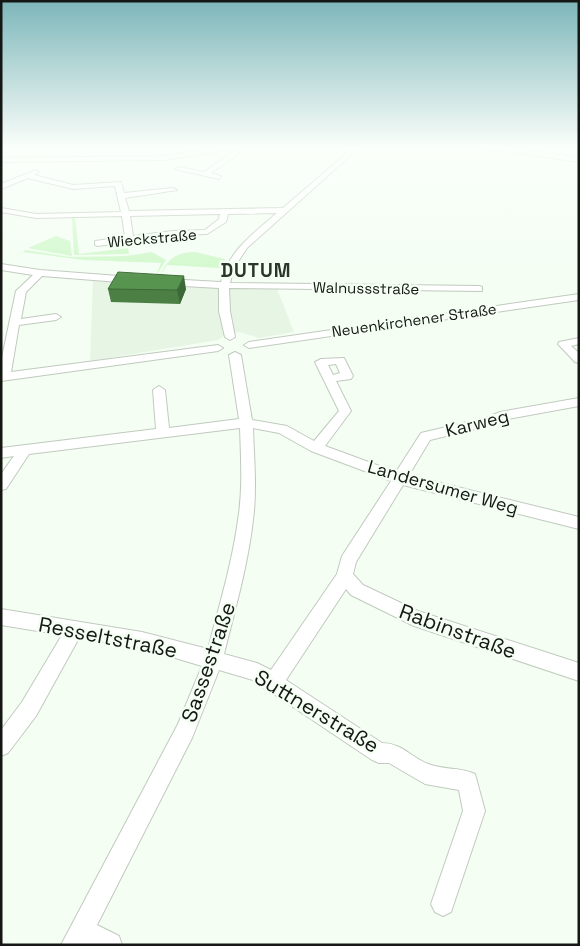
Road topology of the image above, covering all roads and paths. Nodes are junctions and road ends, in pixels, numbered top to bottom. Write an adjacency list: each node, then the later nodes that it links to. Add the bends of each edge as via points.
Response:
1 (120, 190): 4 (street)
2 (172, 190): 4 (street)
3 (307, 190): 6 (street)
4 (121, 196): 8 (street)
5 (1, 210): 8 (street, via 36,216)
6 (284, 210): 7 (street); 15 (street, via 244,246 230,266)
7 (224, 211): 8 (street); 9 (street, Wieckstraße, via 221,223 207,232)
8 (126, 214): 9 (street)
9 (129, 238): 10 (street, Wieckstraße)
10 (98, 243)
11 (1, 267): 12 (street)
12 (40, 273): 13 (street); 19 (street, via 21,292)
13 (139, 280)
14 (156, 281): 15 (street, Walnussstraße)
15 (224, 286): 16 (street, Walnussstraße); 20 (street, via 223,310)
16 (479, 289)
17 (579, 297): 23 (street, Neuenkirchener Straße)
18 (56, 317): 19 (street)
19 (14, 323): 25 (street)
20 (230, 337): 22 (street, via 221,341); 23 (street, via 242,338)
21 (579, 341): 24 (street, via 563,344)
22 (218, 348): 23 (street, via 223,354); 25 (street)
23 (242, 350): 29 (street, Sassestraße)
24 (579, 360)
25 (3, 377)
26 (329, 379): 31 (street, via 345,411)
27 (159, 390): 30 (street)
28 (579, 402): 34 (street, Karweg, via 500,416 492,421 426,436)
29 (246, 424): 30 (street, Landersumer Weg); 31 (street, Landersumer Weg, via 282,429); 40 (street, Sassestraße, via 246,518 238,567)
30 (163, 434): 32 (street, Landersumer Weg)
31 (316, 448): 34 (street, Landersumer Weg)
32 (25, 450): 33 (street, Landersumer Weg); 35 (street)
33 (1, 453)
34 (398, 478): 36 (street, Landersumer Weg); 37 (street, via 348,561)
35 (1, 485)
36 (579, 523)
37 (345, 576): 41 (street, Rabinstraße, via 357,590 414,618); 42 (street)
38 (1, 618): 39 (street, Resseltstraße)
39 (74, 630): 40 (street, Resseltstraße, via 142,640); 43 (street, via 29,709)
40 (214, 659): 42 (street, Suttnerstraße, via 257,672); 45 (street, Sassestraße, via 185,731)
41 (579, 672)
42 (274, 682): 44 (street, Suttnerstraße, via 379,753 392,753 426,774 468,782 474,810)
43 (1, 746)
44 (443, 904)
45 (78, 937): 46 (street)
46 (110, 945)

